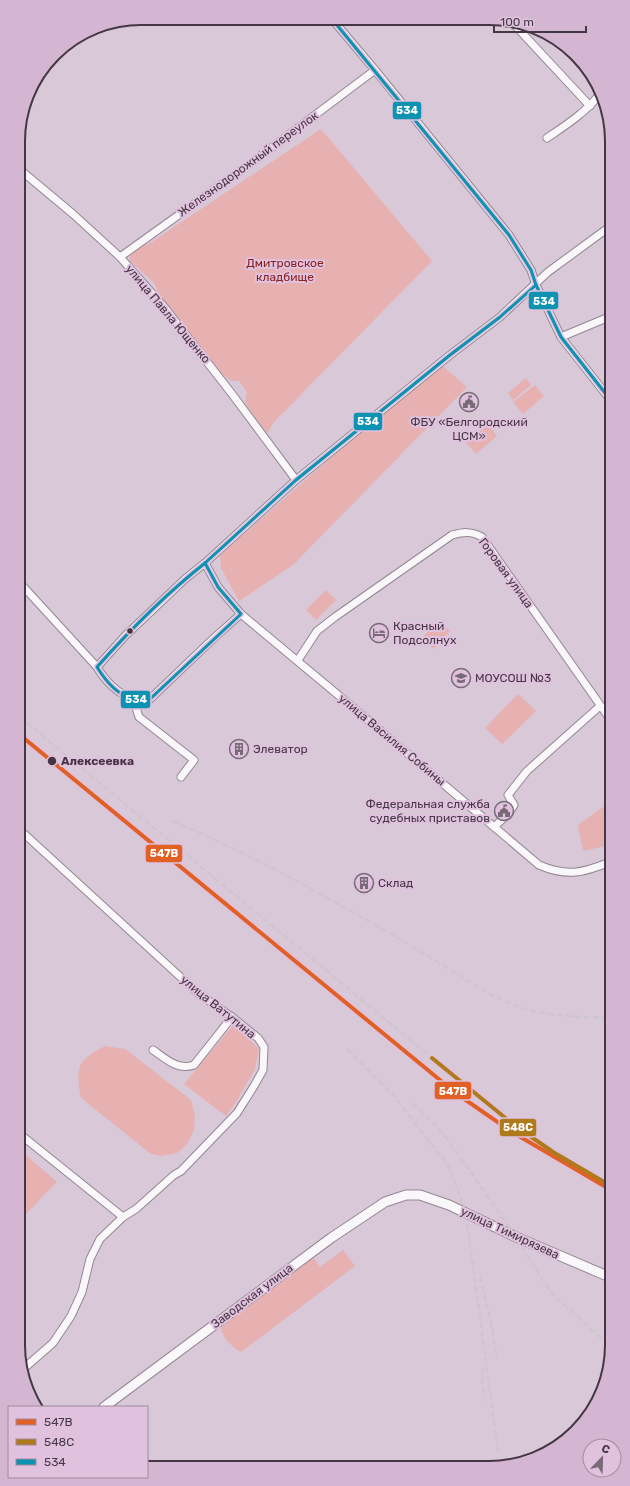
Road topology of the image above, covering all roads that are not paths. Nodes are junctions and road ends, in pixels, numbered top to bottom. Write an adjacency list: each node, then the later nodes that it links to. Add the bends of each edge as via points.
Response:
1 (337, 25): 3 (street)
2 (518, 29): 5 (street)
3 (375, 70): 9 (street, Железнодорожный переулок); 10 (street, via 509,235 531,270)
4 (596, 98): 5 (street)
5 (590, 106): 6 (street)
6 (547, 138)
7 (25, 174): 9 (street, улица Павла Ющенко)
8 (605, 230): 10 (street, via 548,272)
9 (120, 257): 14 (street, улица Павла Ющенко, via 165,308)
10 (536, 285): 12 (street); 14 (street, via 500,317)
11 (605, 318): 12 (street)
12 (561, 337): 13 (street)
13 (605, 393)
14 (296, 480): 15 (street)
15 (205, 563): 17 (street, улица Василия Собины, via 218,587); 19 (street, via 125,636)
16 (25, 588): 19 (street)
17 (241, 614): 18 (street, улица Василия Собины); 20 (street, via 149,700)
18 (298, 660): 21 (street, Горовая улица, via 317,631 335,617 452,535 473,532 482,537); 24 (street, улица Василия Собины)
19 (98, 667): 20 (street, via 102,676 116,690)
20 (134, 699): 23 (street, via 139,717 194,760)
21 (600, 706): 22 (street, Горовая улица); 24 (street, via 527,771 508,795 514,805)
22 (605, 712)
23 (181, 777)
24 (494, 827): 26 (street, улица Василия Собины, via 539,865 553,871 564,873 591,870)
25 (25, 835): 27 (street, улица Ватутина, via 199,994)
26 (605, 864)
27 (232, 1017): 28 (street, via 194,1065 187,1068 178,1066); 31 (street, улица Ватутина, via 258,1038 264,1047 263,1070 237,1113 181,1171)
28 (153, 1050)
29 (25, 1138): 31 (street)
30 (406, 1195): 32 (main road, улица Тимирязева, via 420,1195 449,1205); 34 (main road, Заводская улица, via 385,1202 331,1238)
31 (123, 1217): 33 (street, улица Ватутина, via 100,1239 90,1259 82,1292 72,1316 53,1342)
32 (605, 1275)
33 (27, 1365)
34 (105, 1406)

